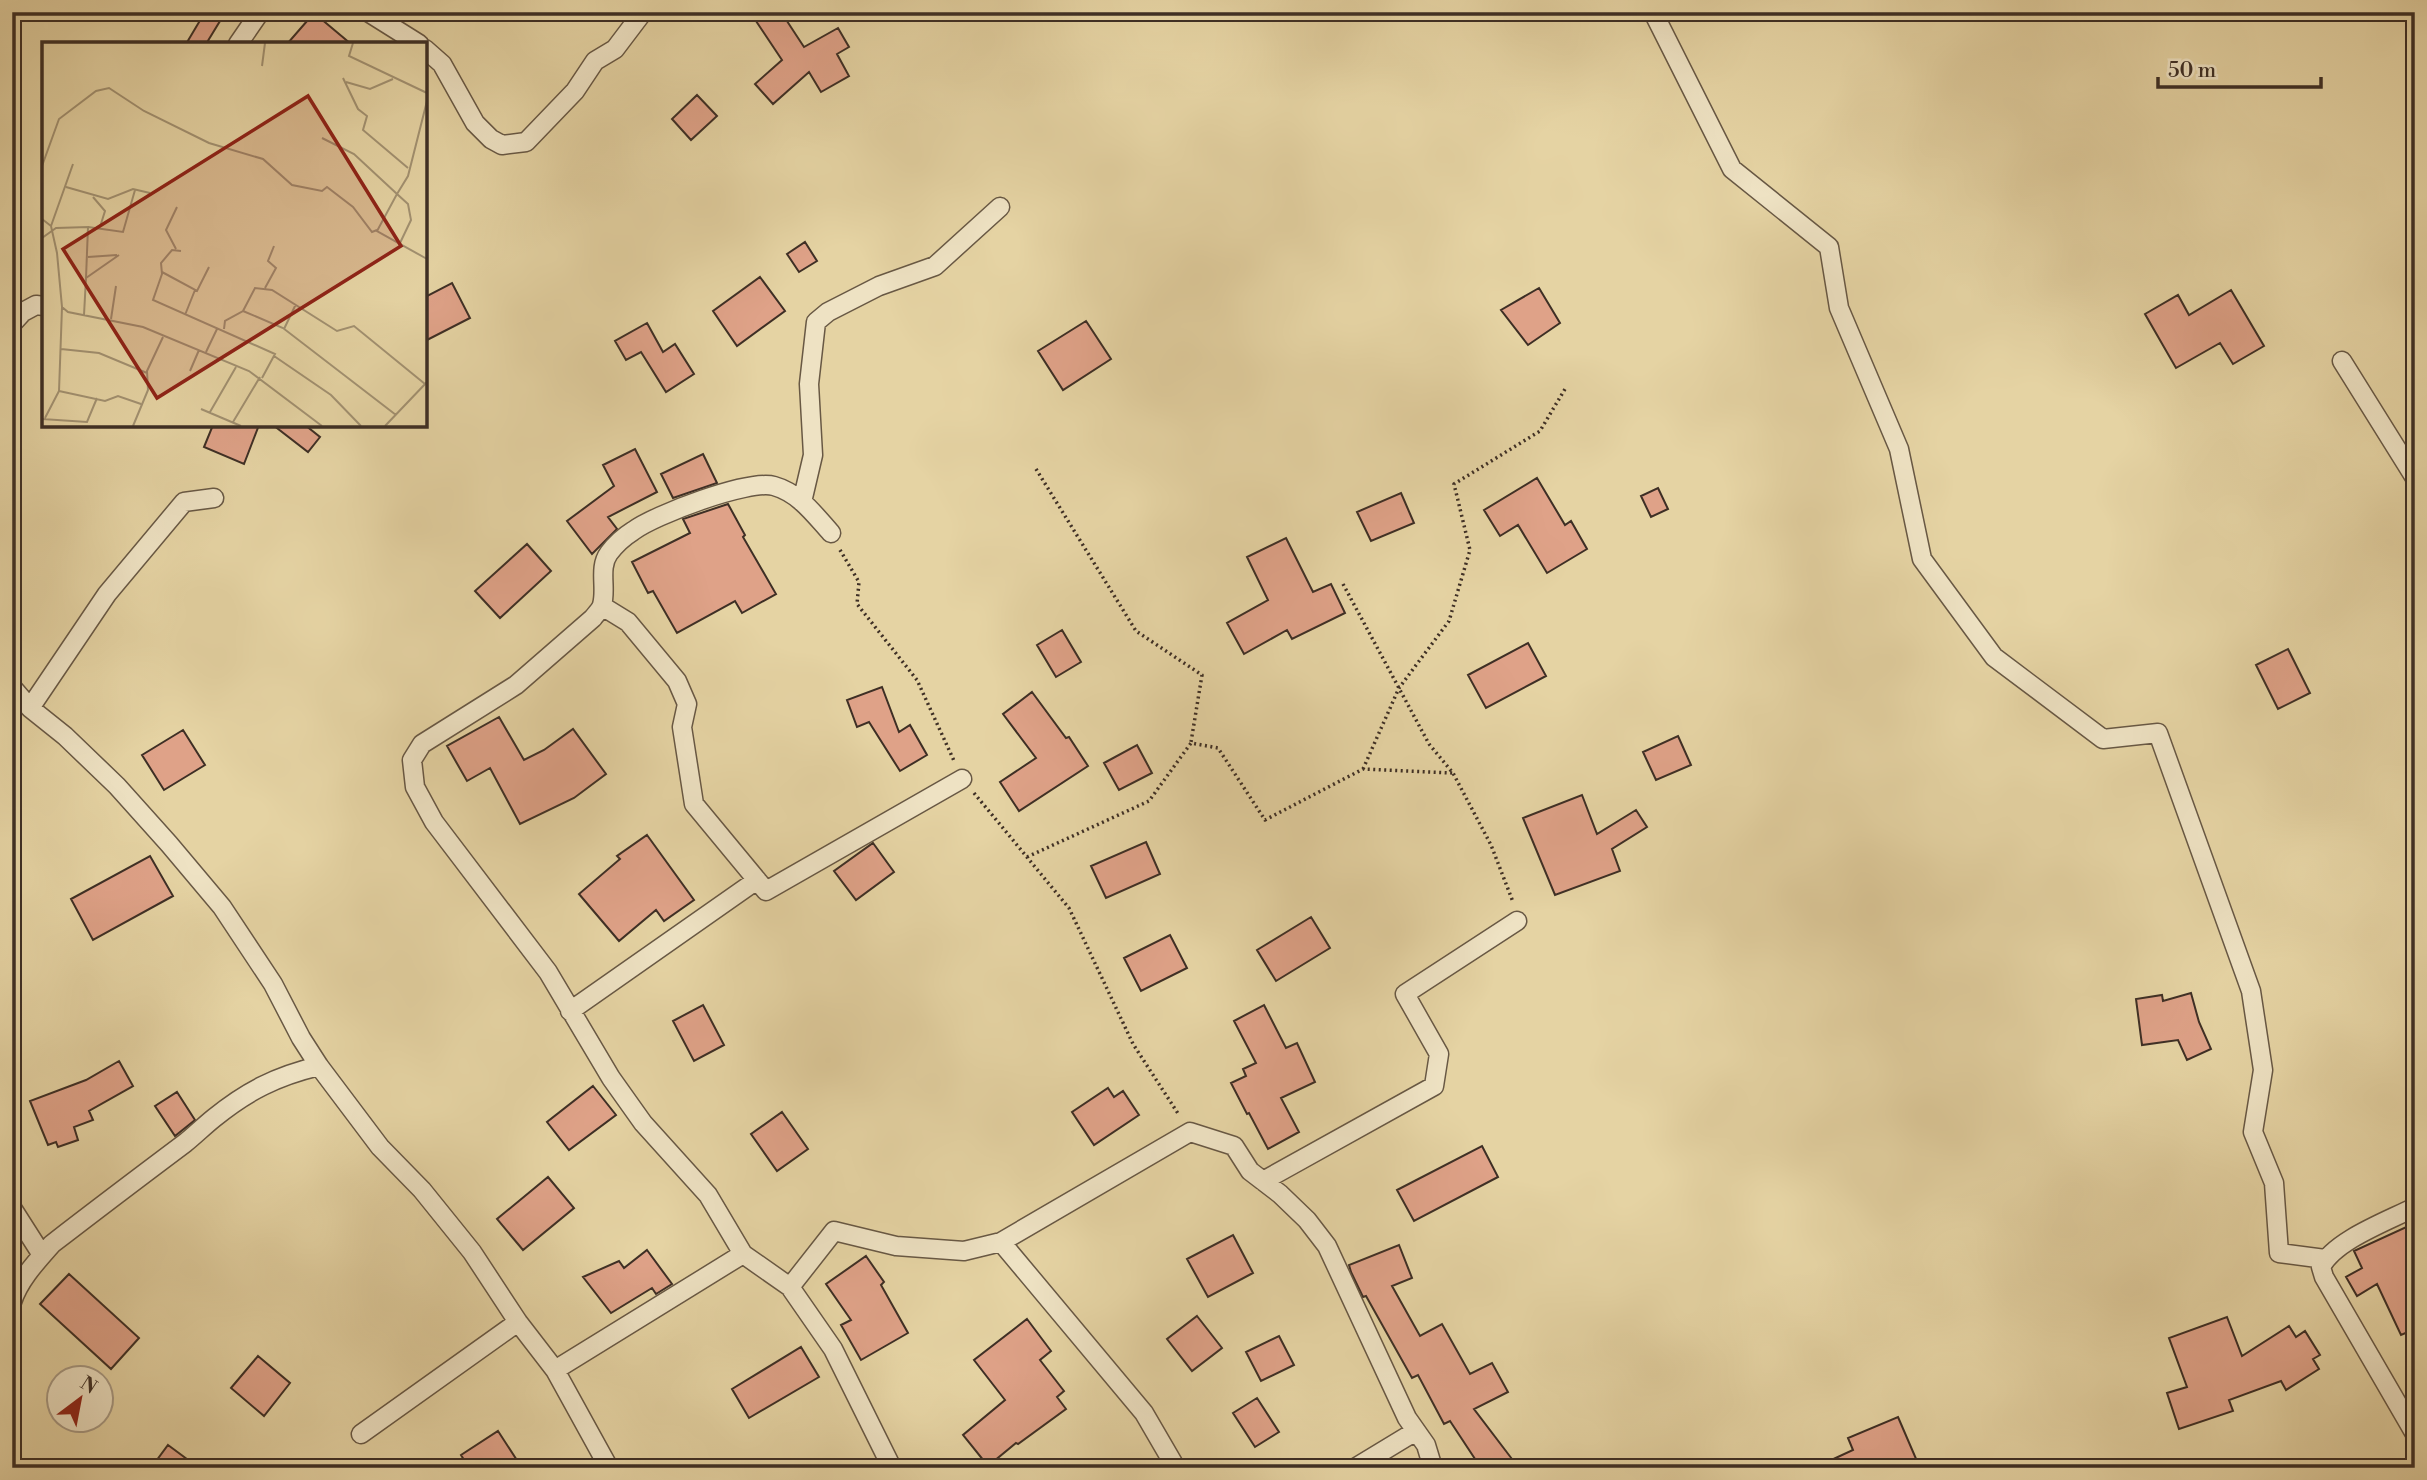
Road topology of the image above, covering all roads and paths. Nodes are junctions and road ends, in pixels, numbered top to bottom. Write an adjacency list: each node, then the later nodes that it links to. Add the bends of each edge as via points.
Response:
1 (260, 12): 5 (street)
2 (368, 12): 6 (street)
3 (643, 12): 7 (street, via 615,49 595,61 575,91 526,142 502,145 491,139 475,124 442,64)
4 (1653, 12): 39 (street, via 1732,169 1829,247 1839,308 1899,449 1922,559 1994,657 2103,739 2158,733 2251,991 2263,1070 2253,1132 2274,1183 2279,1253)
5 (239, 42)
6 (416, 42)
7 (427, 51)
8 (1000, 207): 16 (street, via 935,267 879,286 816,322 809,384 813,455)
9 (41, 302): 10 (street)
10 (12, 324)
11 (2342, 361): 14 (street)
12 (1564, 389): 21 (path, via 1540,431 1454,484 1470,550 1449,621)
13 (1036, 469): 23 (path, via 1136,631 1202,675)
14 (2415, 478)
15 (214, 498): 22 (street, via 184,502 107,594)
16 (802, 502): 17 (street); 19 (street, via 770,485 741,488 659,516 633,530 608,554 602,577)
17 (831, 533): 26 (path, via 859,582 857,604 917,680)
18 (1343, 584): 21 (path)
19 (603, 606): 28 (street, via 628,622 677,681 687,704 682,727 694,804); 30 (street, via 516,685 422,744 412,760 415,786 434,822 548,972)
20 (12, 687): 22 (street)
21 (1399, 688): 24 (path); 25 (path, via 1429,744)
22 (30, 708): 31 (street, via 117,786 222,907)
23 (1191, 743): 24 (path, via 1218,748 1265,820); 27 (path, via 1149,801)
24 (1363, 769): 25 (path)
25 (1453, 773): 29 (path, via 1491,845)
26 (962, 779): 27 (path); 28 (street, via 766,891)
27 (1027, 857): 32 (path, via 1069,908 1132,1044)
28 (757, 880): 30 (street)
29 (1517, 920): 33 (street, via 1405,994 1439,1054 1434,1086)
30 (570, 1011): 37 (street, via 643,1123 708,1195)
31 (319, 1066): 38 (street, via 287,1074 238,1099); 42 (street, via 380,1147 472,1252)
32 (1190, 1132): 33 (street, via 1234,1146 1250,1171); 36 (street)
33 (1263, 1181): 44 (street, via 1307,1220 1327,1246)
34 (2415, 1207): 39 (street)
35 (12, 1208): 38 (street)
36 (1001, 1242): 40 (street, via 964,1251 896,1247 834,1231); 49 (street, via 1144,1413)
37 (743, 1254): 40 (street); 43 (street)
38 (42, 1255): 41 (street)
39 (2325, 1259): 46 (street, via 2321,1267 2324,1277)
40 (790, 1287): 48 (street, via 833,1349)
41 (12, 1302)
42 (518, 1322): 43 (street); 45 (street)
43 (555, 1370): 47 (street)
44 (1416, 1431): 50 (street); 51 (street)
45 (361, 1434)
46 (2415, 1434)
47 (609, 1468)
48 (892, 1468)
49 (1176, 1468)
50 (1355, 1468)
51 (1433, 1468)

